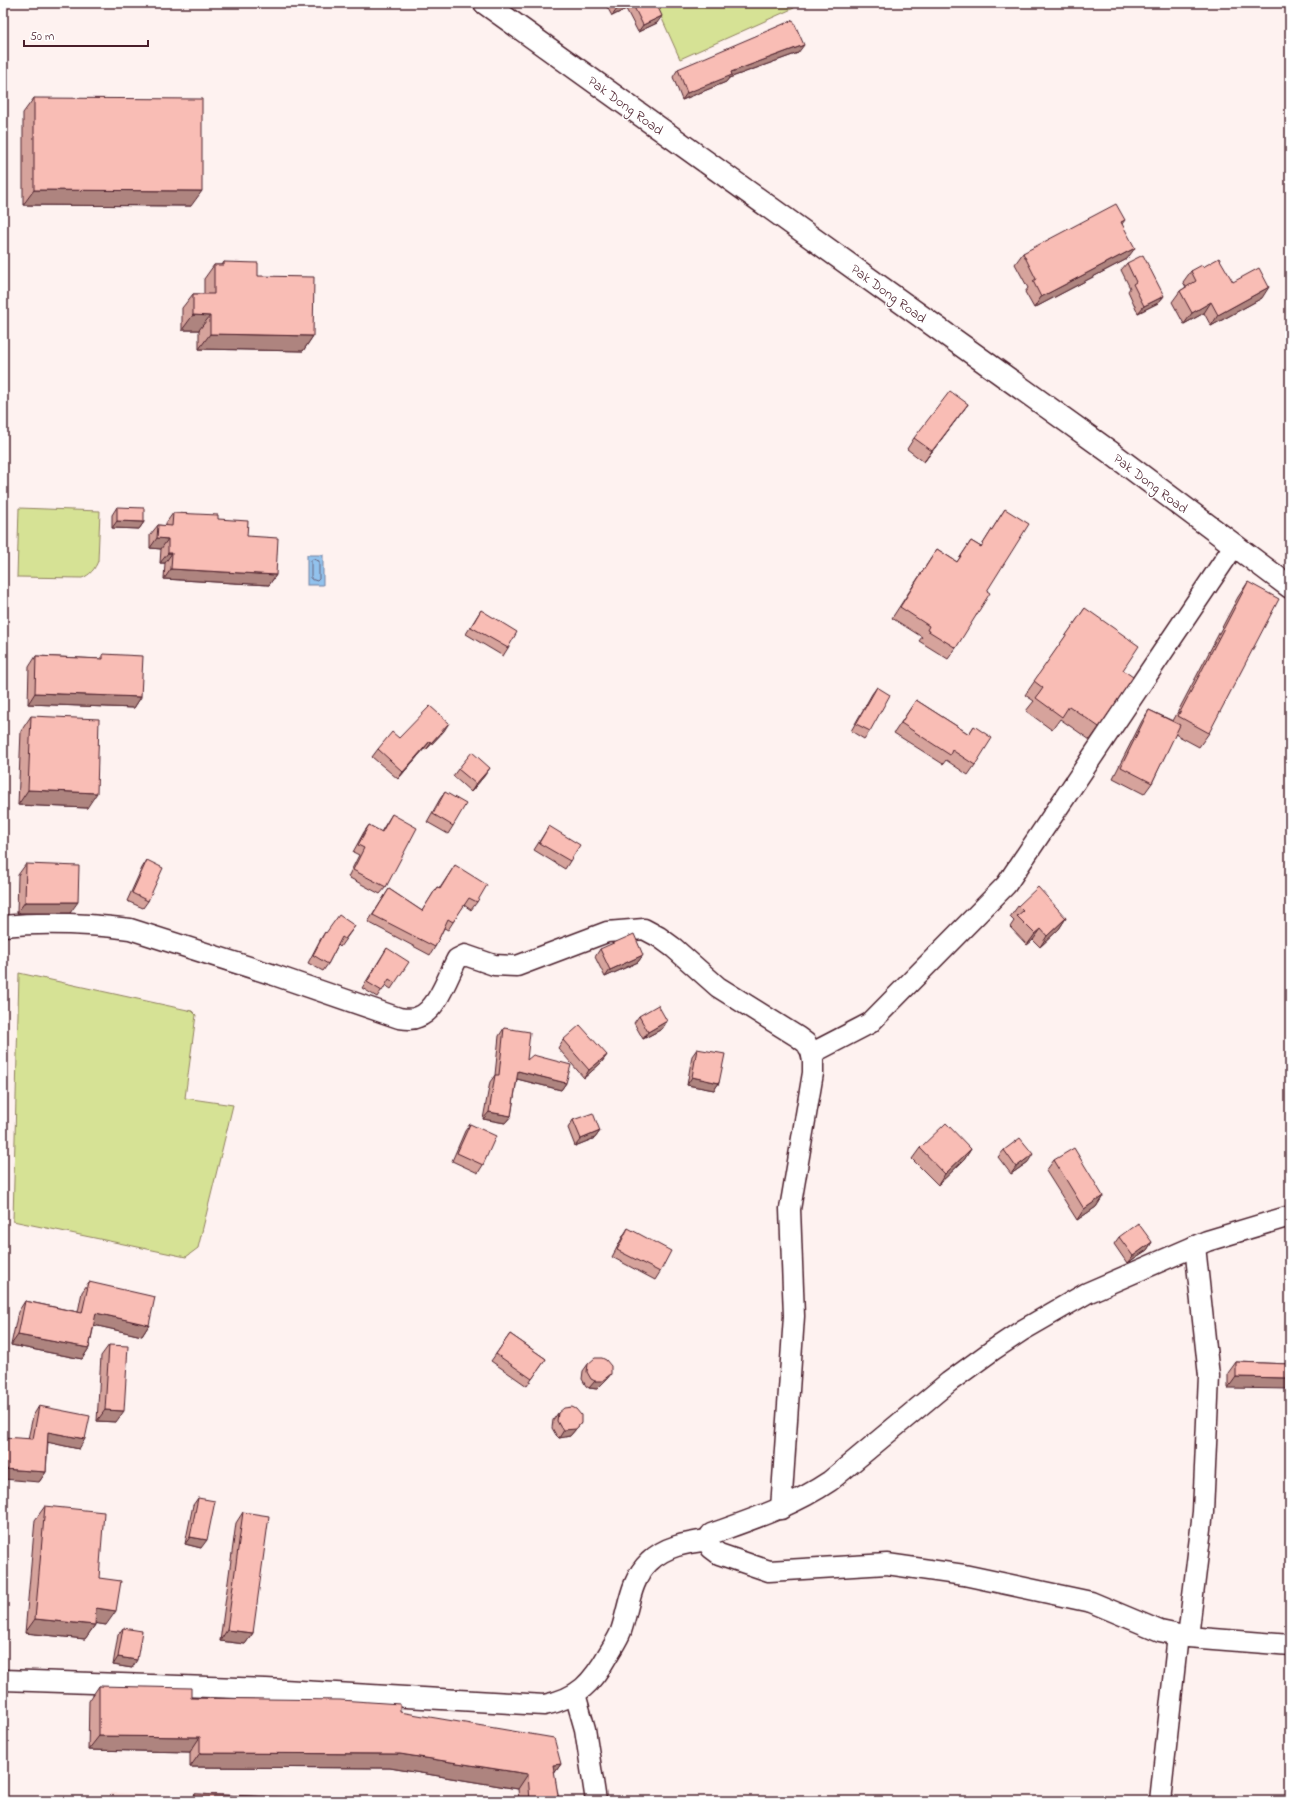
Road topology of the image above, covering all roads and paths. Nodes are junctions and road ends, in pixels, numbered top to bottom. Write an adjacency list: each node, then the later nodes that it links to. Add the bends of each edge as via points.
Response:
1 (485, 3): 2 (street, Pak Dong Road, via 1110,452)
2 (1234, 546): 3 (street, Pak Dong Road); 5 (street, via 1006,885 870,1023 823,1048)
3 (1290, 587)
4 (3, 926): 5 (street, via 33,924 130,929 274,974 399,1018 411,1019 419,1017 435,1003 460,957 466,955 494,965 517,966 607,932 644,929 669,945 718,987 806,1043)
5 (811, 1050): 8 (street, via 813,1073 790,1209 794,1316)
6 (1290, 1216): 7 (street)
7 (1194, 1246): 8 (street, via 1087,1293 1023,1330 949,1382 830,1480); 10 (street, via 1209,1376 1204,1512)
8 (781, 1509): 9 (street, via 711,1534)
9 (708, 1540): 10 (street, via 711,1548 719,1554 769,1571 887,1564 964,1575 1091,1602 1160,1631); 13 (street, via 671,1547 649,1562 634,1583 620,1632 597,1674)
10 (1183, 1636): 11 (street); 15 (street)
11 (1290, 1645)
12 (3, 1680): 13 (street, via 266,1688 544,1705 560,1702)
13 (575, 1694): 14 (street, via 585,1729)
14 (596, 1801)
15 (1160, 1801)

